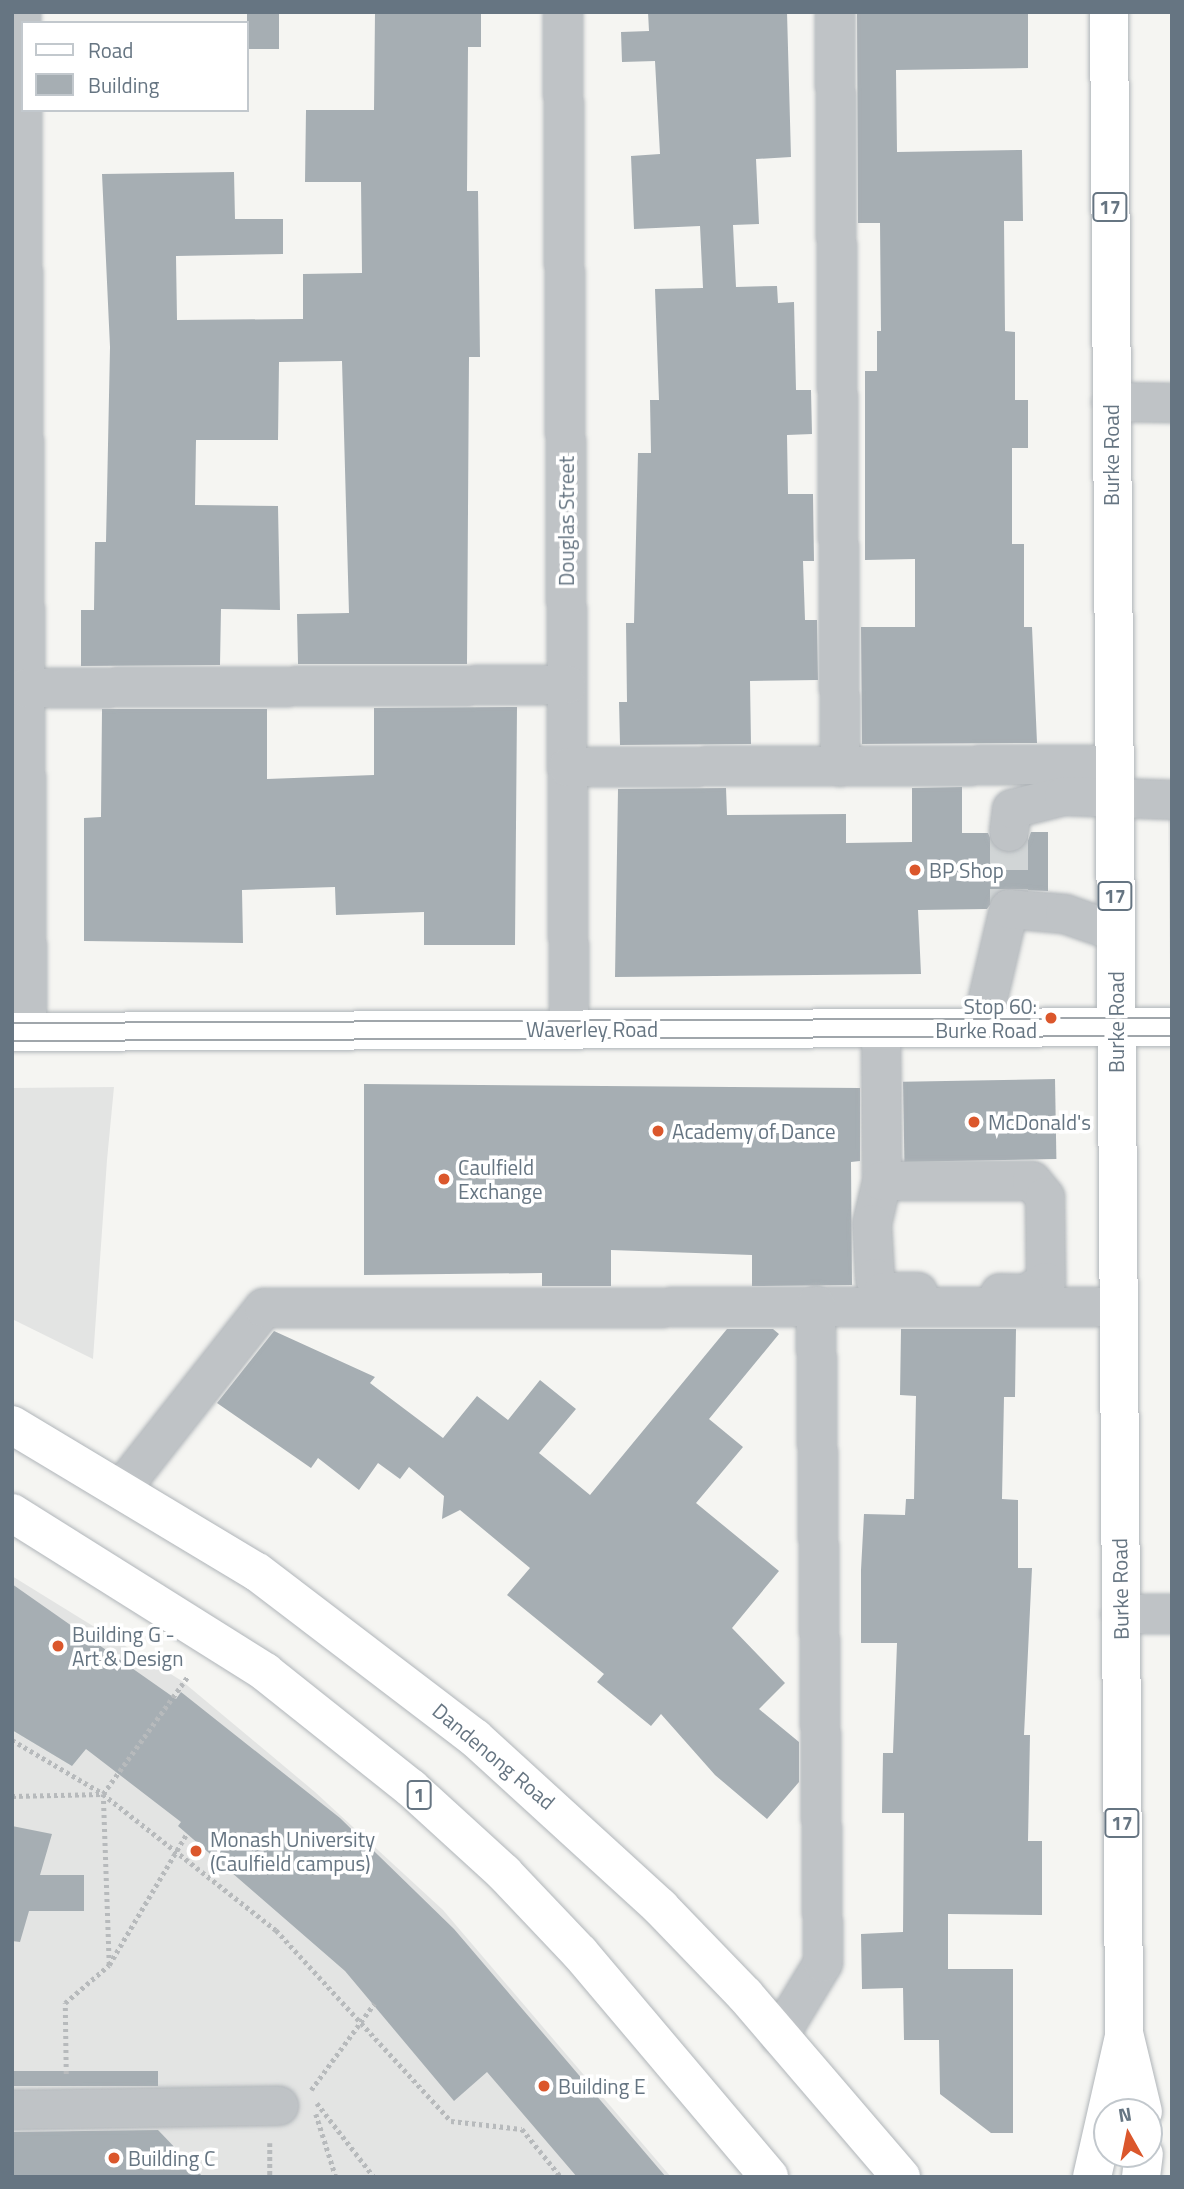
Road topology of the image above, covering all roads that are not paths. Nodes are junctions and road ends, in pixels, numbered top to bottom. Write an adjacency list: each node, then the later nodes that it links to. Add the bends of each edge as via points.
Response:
1 (563, 12): 7 (street, Douglas Street)
2 (835, 12): 10 (street)
3 (1109, 12): 5 (main road, Burke Road / 17)
4 (22, 112): 8 (street)
5 (1111, 402): 6 (street); 12 (main road, Burke Road / 17)
6 (1172, 402)
7 (567, 685): 8 (street); 9 (street, Douglas Street)
8 (25, 688): 11 (street)
9 (568, 766): 10 (street); 20 (street, Douglas Street)
10 (840, 767): 12 (street)
11 (19, 768): 21 (street)
12 (1114, 782): 13 (street); 14 (street, via 1012,809); 15 (main road, Burke Road / 17)
13 (1172, 800)
14 (1009, 832)
15 (1116, 932): 16 (main road, Burke Road / 17); 19 (street, via 1065,914 1009,909)
16 (1116, 1027): 17 (main road, Waverley Road); 19 (main road, Waverley Road); 24 (main road, Burke Road / 17)
17 (1172, 1027)
18 (881, 1028): 19 (main road, Waverley Road); 20 (main road, Waverley Road); 22 (street)
19 (981, 1028)
20 (569, 1029): 21 (main road, Waverley Road)
21 (20, 1032)
22 (881, 1181): 22 (street, via 872,1224 874,1278 883,1292 1025,1294 1046,1282 1045,1197 1031,1181)
23 (816, 1305): 24 (street); 26 (street, via 264,1308); 31 (street, via 823,1963)
24 (1118, 1307): 28 (main road, Burke Road / 17)
25 (12, 1425): 26 (main road, Dandenong Road)
26 (123, 1487): 31 (main road, Dandenong Road, via 257,1572 475,1738 660,1907)
27 (12, 1513): 36 (main road, 1, via 265,1672 411,1788 504,1873 580,1953)
28 (1120, 1614): 29 (street); 30 (main road, Burke Road / 17)
29 (1172, 1614)
30 (1124, 2033): 32 (main road, Burke Road / 17); 35 (main road, Burke Road / 17)
31 (779, 2036): 37 (main road, Dandenong Road)
32 (1140, 2098)
33 (279, 2106): 34 (street)
34 (12, 2110)
35 (1092, 2171)
36 (769, 2177)
37 (901, 2177)

